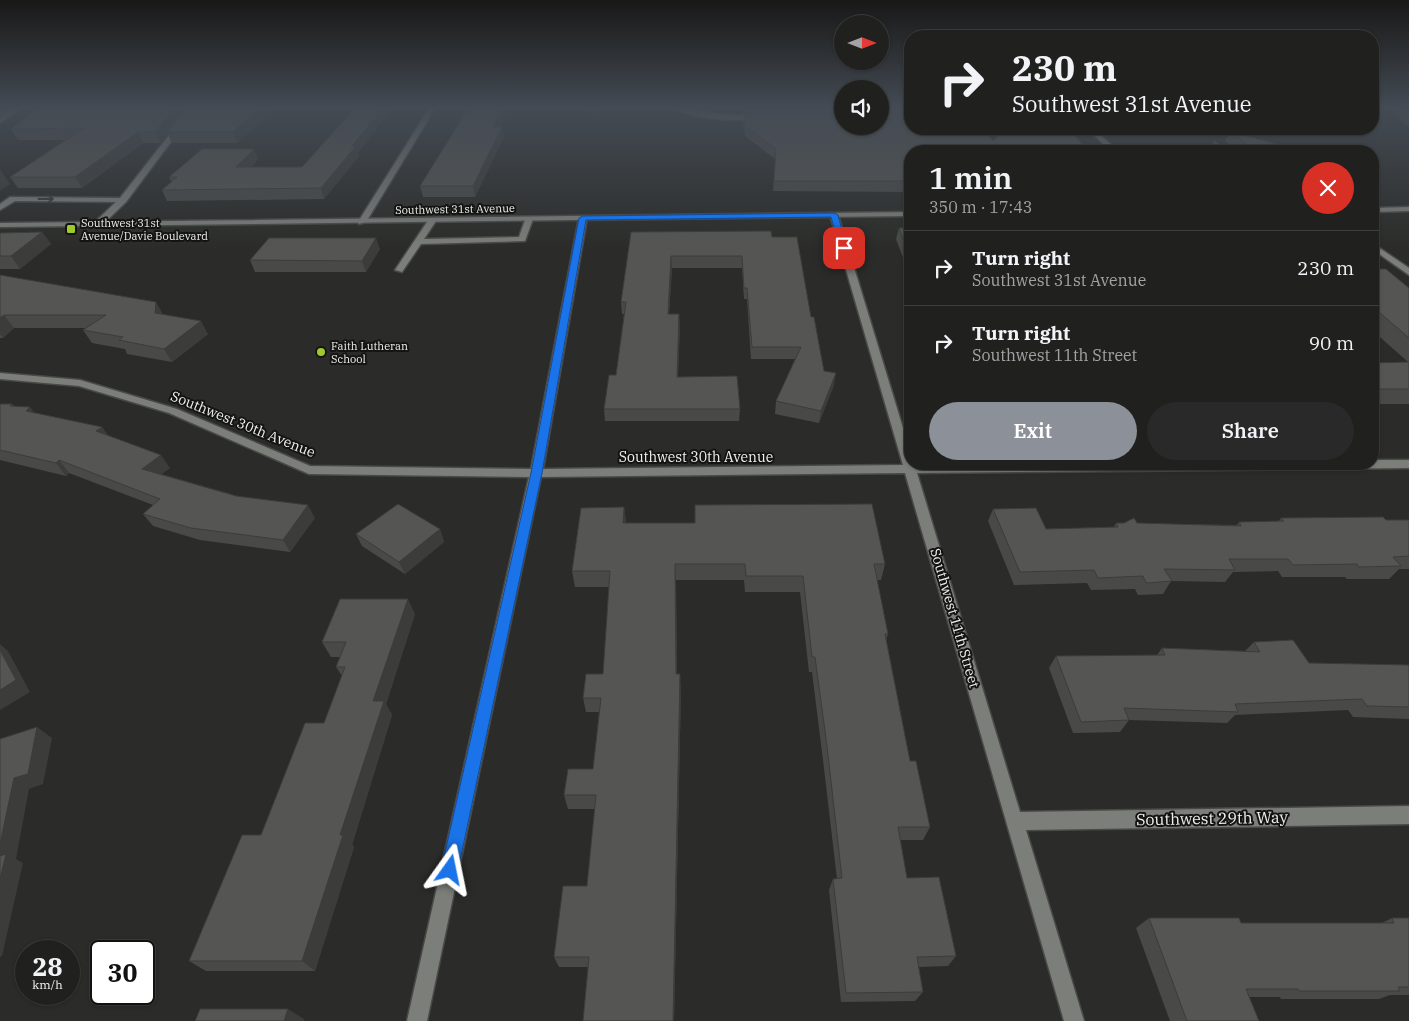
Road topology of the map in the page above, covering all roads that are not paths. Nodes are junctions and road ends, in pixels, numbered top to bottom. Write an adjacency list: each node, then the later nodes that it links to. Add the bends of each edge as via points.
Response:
1 (158, 155): 3 (street)
2 (404, 155): 12 (street)
3 (123, 200): 4 (street, one-way to 3, via 13,199); 13 (street)
4 (0, 208)
5 (1379, 210): 6 (street)
6 (1409, 210)
7 (904, 214): 8 (street, Southwest 31st Avenue)
8 (834, 215): 9 (street, Southwest 31st Avenue); 20 (street, Southwest 11th Street)
9 (583, 218): 10 (street, Southwest 31st Avenue); 24 (street)
10 (529, 219): 11 (street, Southwest 31st Avenue); 15 (street, via 522,239)
11 (432, 221): 12 (street, Southwest 31st Avenue); 15 (street)
12 (362, 222): 13 (street, Southwest 31st Avenue)
13 (98, 224): 14 (street, Southwest 31st Avenue)
14 (0, 225)
15 (418, 242): 17 (street)
16 (1379, 250): 18 (street)
17 (399, 270)
18 (1409, 272)
19 (0, 376): 24 (street, Southwest 30th Avenue, via 80,383 155,405 309,470)
20 (904, 447)
21 (1379, 464): 22 (street, Southwest 30th Avenue)
22 (1409, 464)
23 (911, 470): 24 (street, Southwest 30th Avenue); 26 (street, Southwest 11th Street)
24 (536, 473): 27 (street)
25 (1409, 815): 26 (street, Southwest 29th Way)
26 (1014, 821): 28 (street, Southwest 11th Street)
27 (417, 1021)
28 (1074, 1021)

